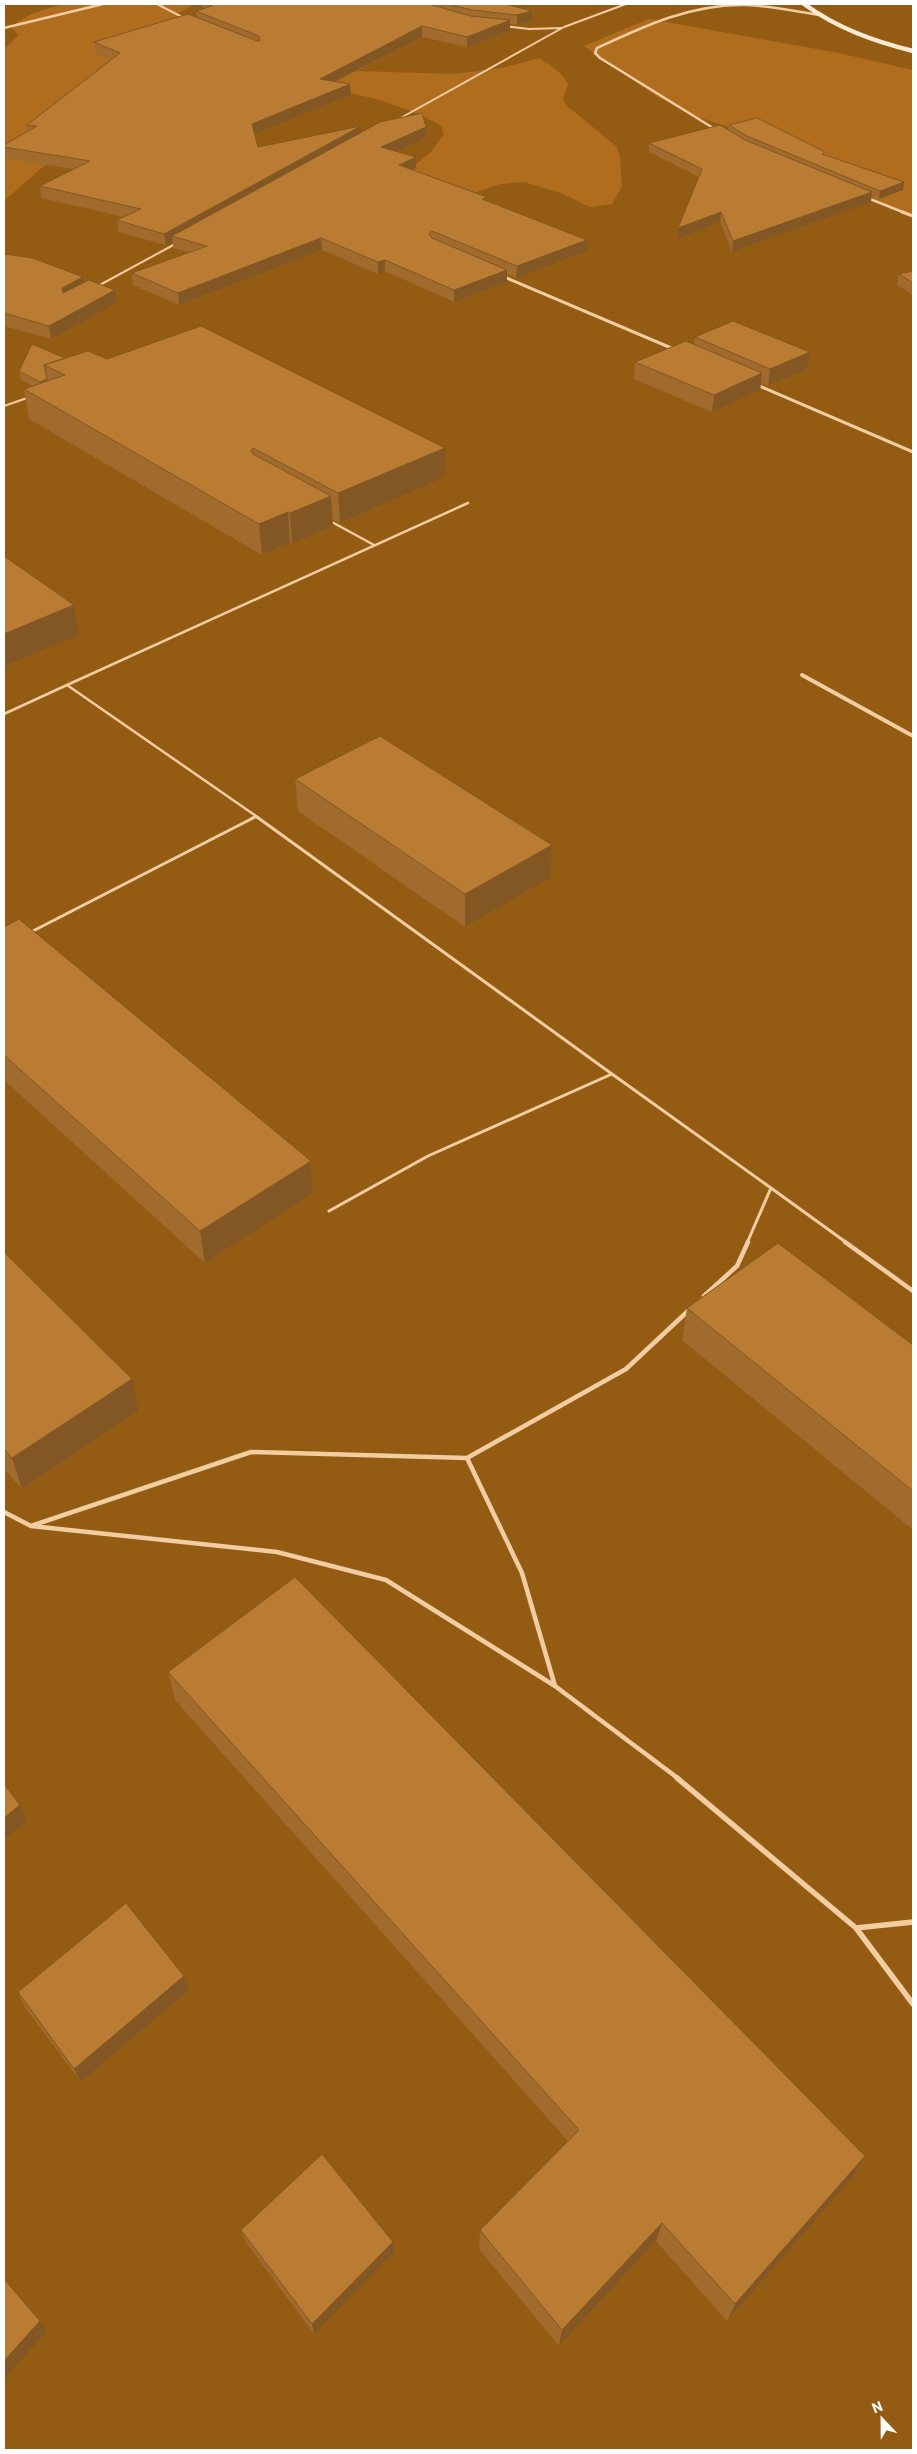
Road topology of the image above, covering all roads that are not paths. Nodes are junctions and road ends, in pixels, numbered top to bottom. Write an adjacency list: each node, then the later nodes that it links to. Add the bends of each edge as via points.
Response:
1 (103, 4): 9 (street)
2 (157, 4): 7 (lane)
3 (626, 4): 10 (lane)
4 (735, 4): 6 (street); 13 (street, via 652,22 597,48 595,53)
5 (804, 4): 6 (main road)
6 (819, 15): 11 (main road, via 846,30 887,45)
7 (189, 20)
8 (502, 26): 10 (lane)
9 (4, 28)
10 (564, 28): 12 (lane)
11 (913, 50)
12 (392, 122)
13 (721, 132)
14 (858, 194): 15 (street)
15 (913, 216)
16 (184, 239): 18 (lane)
17 (496, 273): 19 (street)
18 (91, 290)
19 (677, 350)
20 (750, 382): 23 (street)
21 (32, 397): 22 (lane)
22 (4, 406)
23 (913, 452)
24 (468, 503): 26 (lane)
25 (324, 518): 26 (lane)
26 (374, 545): 28 (lane)
27 (802, 675): 30 (street)
28 (67, 685): 29 (lane); 31 (lane)
29 (4, 714)
30 (913, 736)
31 (256, 816): 32 (lane); 33 (lane)
32 (21, 937)
33 (612, 1074): 34 (lane); 35 (lane, via 428,1156)
34 (771, 1188): 36 (lane); 37 (lane, via 737,1266)
35 (329, 1211)
36 (913, 1291)
37 (702, 1298)
38 (696, 1305): 39 (lane, via 626,1369)
39 (467, 1458): 41 (lane, via 251,1452); 42 (lane, via 522,1573)
40 (4, 1512): 41 (lane)
41 (31, 1526): 42 (lane, via 277,1552 386,1580)
42 (555, 1686): 44 (lane, via 700,1795)
43 (913, 1922): 44 (lane)
44 (856, 1928): 45 (lane)
45 (913, 2004)

